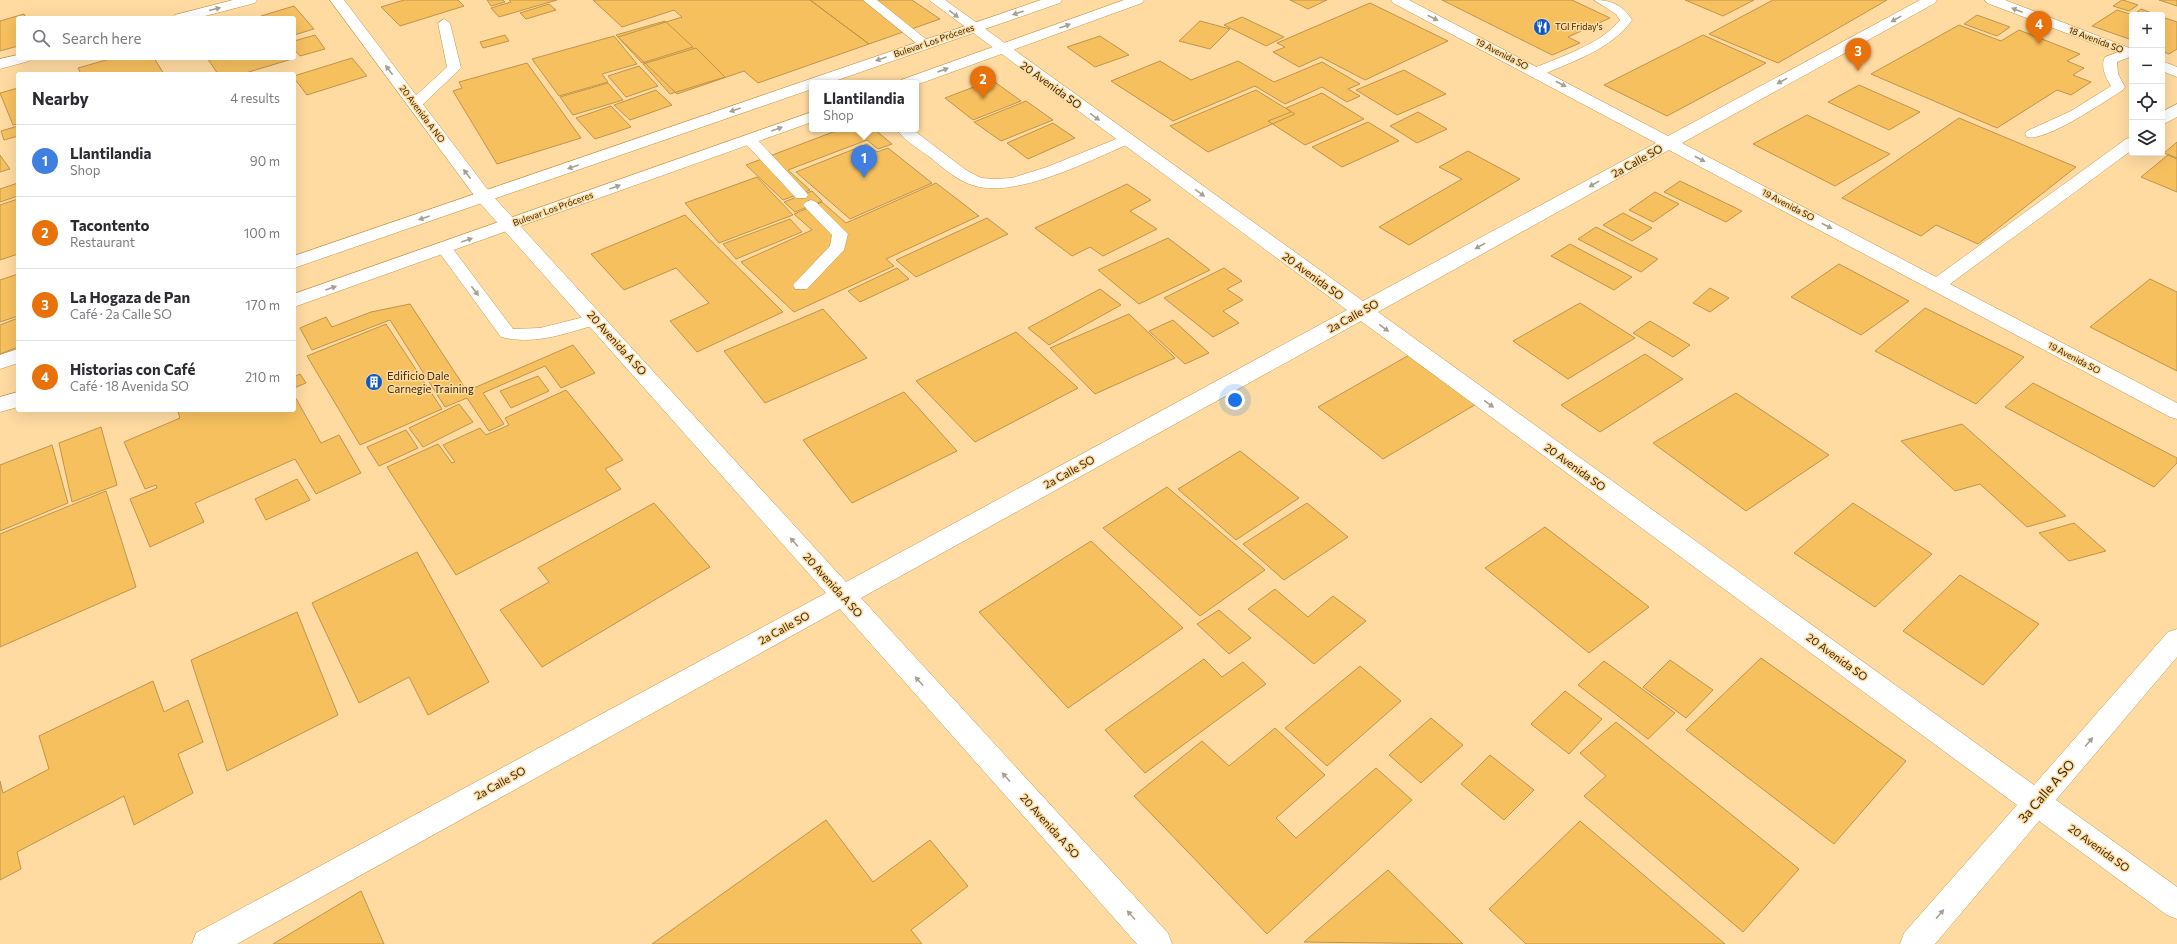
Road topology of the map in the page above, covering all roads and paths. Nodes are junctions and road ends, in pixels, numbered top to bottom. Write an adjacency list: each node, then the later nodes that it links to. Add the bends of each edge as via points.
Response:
1 (250, 0): 11 (street, one-way to 1)
2 (337, 0): 26 (street, 20 Avenida A NO, one-way to 2)
3 (869, 0): 14 (lane)
4 (936, 0): 13 (street, 20 Avenida SO, one-way to 13)
5 (1055, 0): 13 (street, Bulevar Los Próceres, one-way to 13)
6 (1137, 0): 15 (street, one-way to 6)
7 (1398, 0): 21 (street, 19 Avenida SO, one-way to 21)
8 (1600, 0): 21 (lane, via 1621,12 1626,20 1622,28 1606,39)
9 (1930, 0): 34 (street, 2a Calle SO, one-way to 34)
10 (1992, 0): 16 (street, 18 Avenida SO, one-way to 10)
11 (188, 16)
12 (444, 24): 26 (lane, via 454,68)
13 (973, 28): 14 (street, Bulevar Los Próceres); 15 (street, 20 Avenida SO)
14 (926, 44): 23 (street, Bulevar Los Próceres, one-way to 23)
15 (1002, 49): 24 (street, one-way to 15); 33 (street, 20 Avenida SO, one-way to 33)
16 (2129, 53)
17 (2129, 53): 31 (lane, via 2110,60 2111,74 2118,87 2076,114)
18 (16, 60): 19 (street)
19 (0, 64)
20 (2165, 67): 22 (street)
21 (1537, 72): 34 (street, 19 Avenida SO, one-way to 34)
22 (2177, 72)
23 (822, 80)
24 (914, 80)
25 (809, 84): 36 (street, Bulevar Los Próceres, one-way to 36)
26 (415, 104): 36 (street, 20 Avenida A NO, one-way to 26)
27 (2177, 109): 29 (street)
28 (809, 118): 32 (street, Bulevar Los Próceres, one-way to 28)
29 (2165, 118)
30 (907, 132): 33 (lane, via 965,176 978,182 997,184 1045,172)
31 (2032, 134)
32 (749, 139): 37 (street, Bulevar Los Próceres, one-way to 32); 40 (lane, via 840,234 838,247)
33 (1126, 140): 43 (street, 20 Avenida SO, one-way to 43)
34 (1670, 142): 41 (street, 19 Avenida SO, one-way to 41); 43 (street, 2a Calle SO, one-way to 43)
35 (2129, 144): 41 (street)
36 (484, 198): 37 (street, 20 Avenida A NO); 39 (street, Bulevar Los Próceres, one-way to 39)
37 (511, 224): 38 (street, Bulevar Los Próceres, one-way to 37); 44 (street, 20 Avenida A SO)
38 (444, 248): 42 (street, Bulevar Los Próceres, one-way to 38); 44 (lane, one-way to 44, via 507,333 517,336 541,333)
39 (296, 261)
40 (802, 285)
41 (1937, 285): 49 (street, 19 Avenida SO)
42 (296, 300)
43 (1362, 311): 50 (street, 2a Calle SO); 52 (street, 20 Avenida SO, one-way to 52)
44 (596, 319): 50 (street, 20 Avenida A SO, one-way to 44)
45 (16, 357): 46 (street)
46 (0, 362)
47 (16, 400): 48 (street)
48 (0, 405)
49 (2177, 412)
50 (842, 596): 54 (street, 2a Calle SO); 55 (street, 20 Avenida A SO, one-way to 50)
51 (2177, 639): 52 (street, 3a Calle A SO, one-way to 51)
52 (2036, 803): 53 (street, 20 Avenida SO); 56 (street, 3a Calle A SO, one-way to 52)
53 (2177, 905)
54 (207, 944)
55 (1157, 944)
56 (1915, 944)

